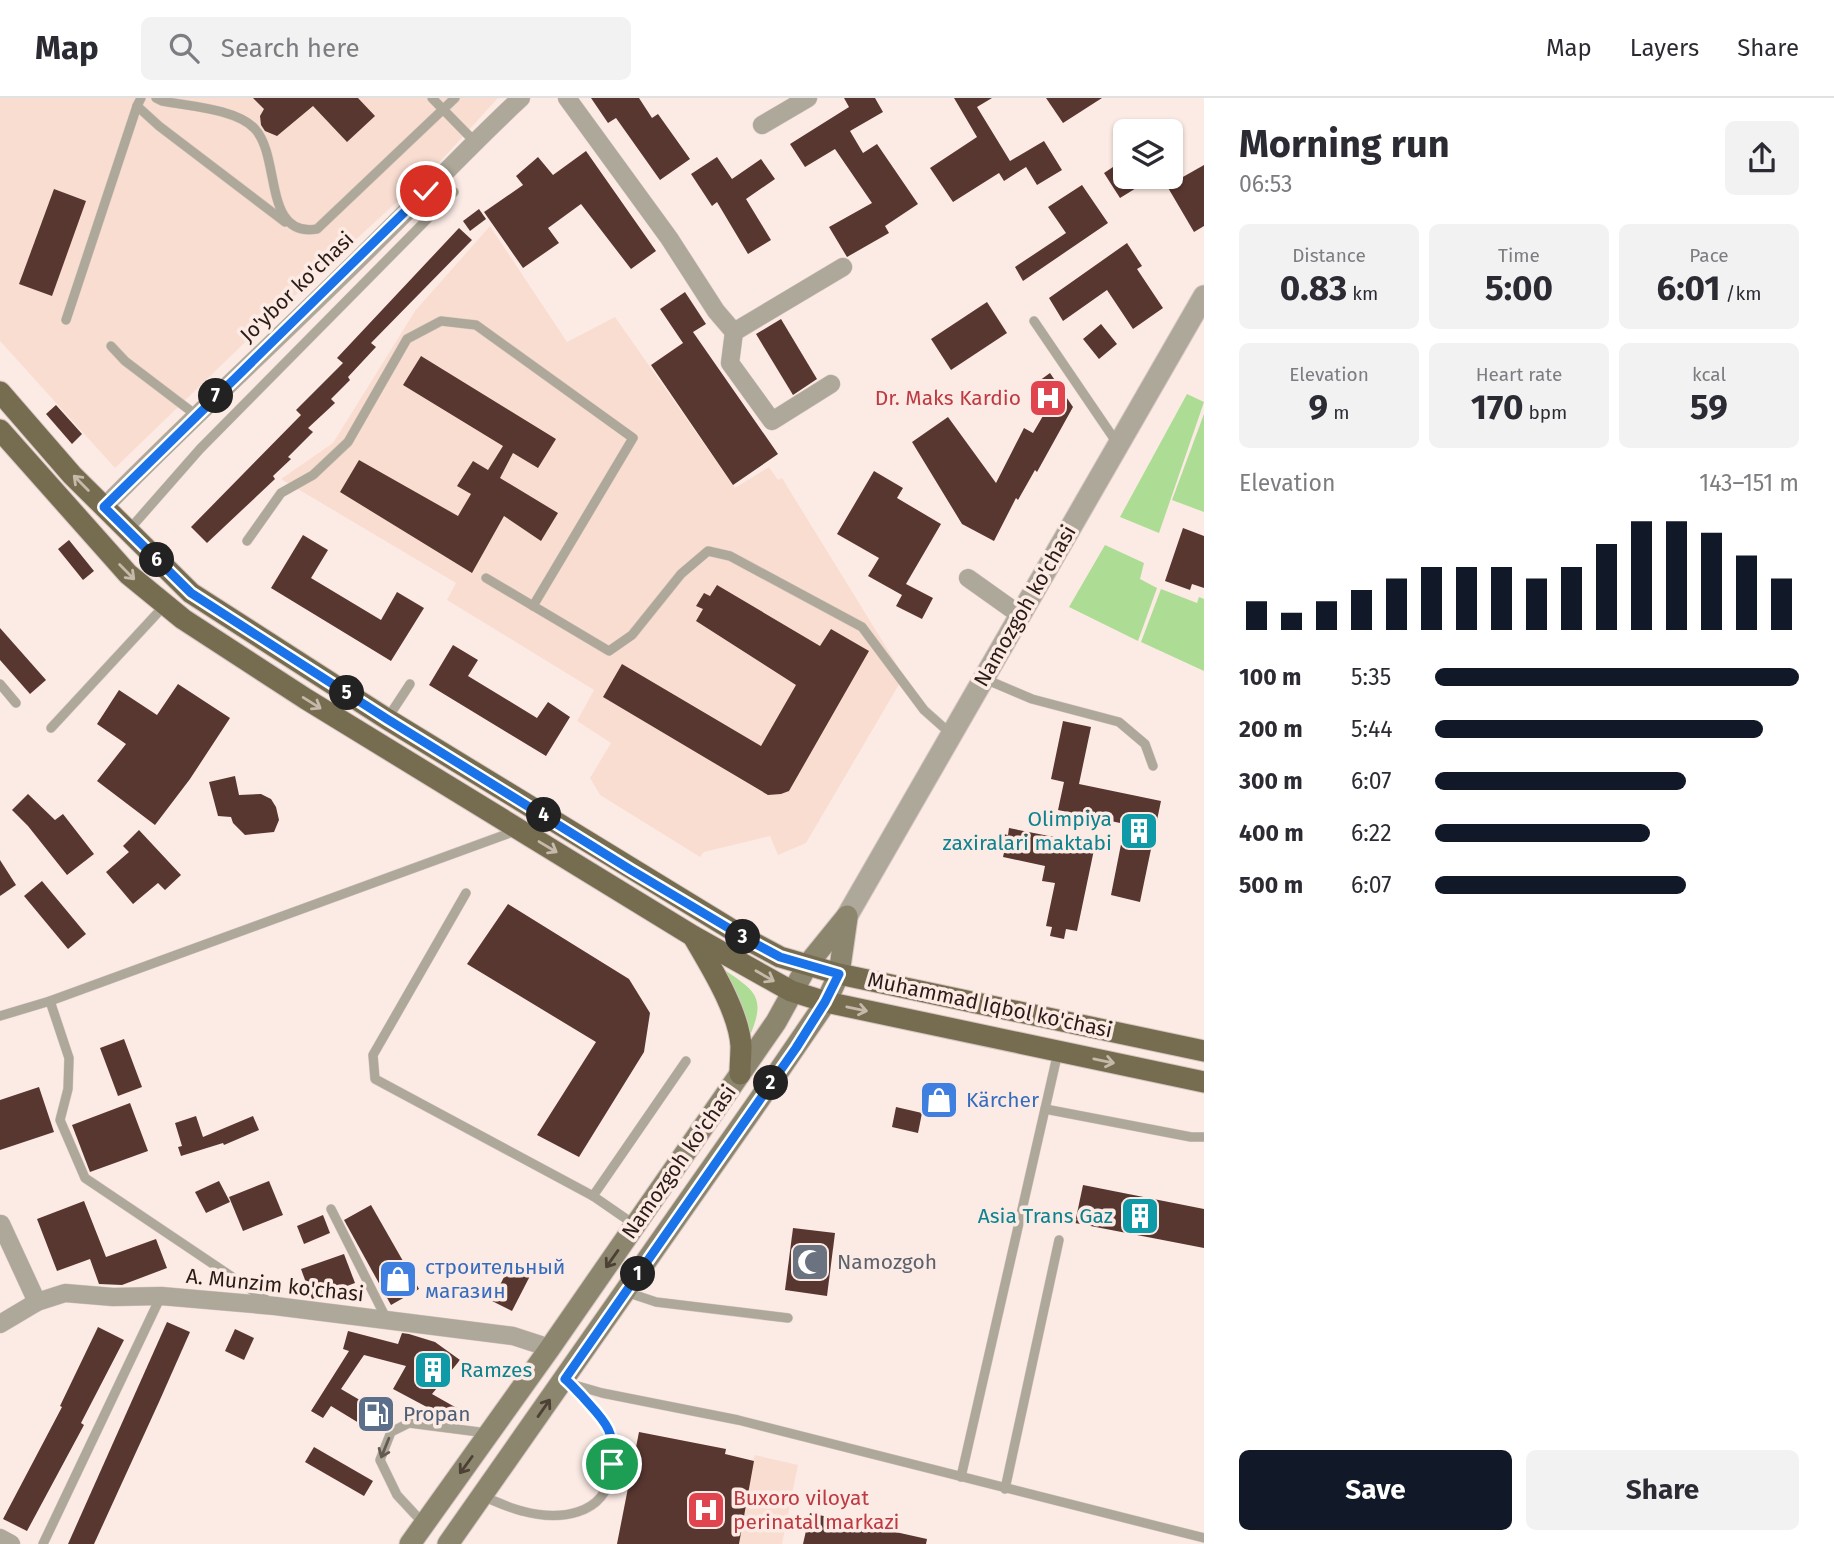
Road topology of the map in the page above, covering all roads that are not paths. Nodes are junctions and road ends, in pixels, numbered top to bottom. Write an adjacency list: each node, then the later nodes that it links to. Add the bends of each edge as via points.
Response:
1 (156, 98): 12 (lane, via 243,120 256,130 265,146 281,214)
2 (432, 98): 8 (lane)
3 (455, 98): 8 (lane)
4 (521, 98): 10 (street, Jo'ybor ko'chasi)
5 (567, 98): 17 (street)
6 (808, 98): 9 (street)
7 (139, 102): 12 (lane, via 159,127); 15 (lane)
8 (443, 110): 10 (lane); 12 (lane, via 317,229 304,231)
9 (762, 125)
10 (474, 141): 21 (street, Jo'ybor ko'chasi, via 378,241)
11 (454, 192): 25 (lane, via 200,449)
12 (292, 226)
13 (843, 267): 17 (street)
14 (1204, 296): 23 (street, Namozgoh ko'chasi)
15 (66, 320)
16 (1034, 321): 23 (lane)
17 (734, 332): 19 (street, via 730,363 772,421)
18 (111, 346): 21 (lane)
19 (831, 384)
20 (0, 392): 24 (main road, Muhammad Iqbol ko'chasi, one-way to 20)
21 (196, 415): 24 (street, Jo'ybor ko'chasi)
22 (0, 430): 29 (main road, Muhammad Iqbol ko'chasi, one-way to 29, via 128,574)
23 (1117, 443): 31 (street, Namozgoh ko'chasi)
24 (104, 507): 25 (main road, Muhammad Iqbol ko'chasi)
25 (127, 532): 36 (main road, Muhammad Iqbol ko'chasi, via 191,593)
26 (247, 541): 30 (lane, via 281,493 313,475 348,442 407,340 441,321 476,325 633,438)
27 (486, 578): 30 (lane)
28 (968, 578): 31 (street)
29 (164, 606): 37 (lane); 40 (main road, Muhammad Iqbol ko'chasi, one-way to 40)
30 (533, 606): 38 (lane, via 610,651 632,635 681,574 708,551 730,556 862,627 924,710)
31 (1020, 615): 32 (street, Namozgoh ko'chasi)
32 (983, 678): 38 (street, Namozgoh ko'chasi); 39 (lane, via 1031,699 1119,722 1145,744)
33 (0, 684): 35 (lane)
34 (410, 684): 36 (lane)
35 (16, 703)
36 (387, 719): 44 (main road, Muhammad Iqbol ko'chasi, via 752,942 780,957)
37 (51, 728)
38 (951, 734): 42 (street, Namozgoh ko'chasi)
39 (1153, 766)
40 (519, 829): 43 (main road, Muhammad Iqbol ko'chasi, one-way to 43); 47 (lane)
41 (466, 893): 57 (lane, via 373,1055 375,1079)
42 (847, 916): 44 (main road, Namozgoh ko'chasi); 45 (main road, Namozgoh ko'chasi)
43 (693, 936): 46 (main road, Muhammad Iqbol ko'chasi, one-way to 46); 53 (main road, via 722,988 736,1027)
44 (808, 964): 45 (main road, Muhammad Iqbol ko'chasi); 46 (main road, Namozgoh ko'chasi)
45 (839, 974): 48 (main road, Namozgoh ko'chasi); 51 (main road, Muhammad Iqbol ko'chasi)
46 (791, 991): 48 (main road, Muhammad Iqbol ko'chasi); 53 (main road, Namozgoh ko'chasi)
47 (50, 1001): 49 (lane); 65 (lane, via 69,1058 60,1120 85,1178)
48 (825, 1002): 50 (main road, Muhammad Iqbol ko'chasi, one-way to 50); 62 (main road, Namozgoh ko'chasi)
49 (0, 1016)
50 (1058, 1051): 54 (main road, Muhammad Iqbol ko'chasi, one-way to 54); 55 (lane)
51 (1204, 1051)
52 (686, 1061): 57 (lane)
53 (740, 1074): 60 (main road, Namozgoh ko'chasi)
54 (1204, 1082)
55 (1045, 1109): 56 (lane); 72 (lane)
56 (1204, 1137)
57 (593, 1196): 60 (lane)
58 (331, 1209): 67 (lane)
59 (1, 1224): 64 (street)
60 (635, 1225): 69 (main road, Namozgoh ko'chasi, one-way to 69)
61 (1059, 1240): 73 (lane)
62 (626, 1292): 66 (lane, via 656,1302); 70 (main road, Namozgoh ko'chasi)
63 (161, 1296): 64 (street, A. Munzim ko'chasi, via 65,1293); 65 (street, A. Munzim ko'chasi); 79 (lane)
64 (37, 1302): 68 (street, A. Munzim ko'chasi)
65 (275, 1306): 67 (street, A. Munzim ko'chasi)
66 (788, 1318)
67 (387, 1320): 69 (street, A. Munzim ko'chasi, via 513,1336)
68 (0, 1324)
69 (550, 1348): 71 (main road, Namozgoh ko'chasi)
70 (568, 1382): 72 (lane); 74 (main road, Namozgoh ko'chasi, one-way to 70); 74 (lane, via 611,1432 614,1450 606,1493 592,1507 556,1516 523,1511)
71 (489, 1433): 75 (main road, Namozgoh ko'chasi, one-way to 75); 75 (lane, one-way to 75, via 409,1423 391,1432 380,1460 397,1495)
72 (961, 1477): 73 (lane)
73 (1005, 1489): 77 (lane)
74 (482, 1496): 81 (main road, Namozgoh ko'chasi)
75 (424, 1524): 80 (main road, Namozgoh ko'chasi)
76 (0, 1538): 78 (street)
77 (1204, 1538)
78 (11, 1544)
79 (43, 1544)
80 (410, 1544)
81 (448, 1544)

